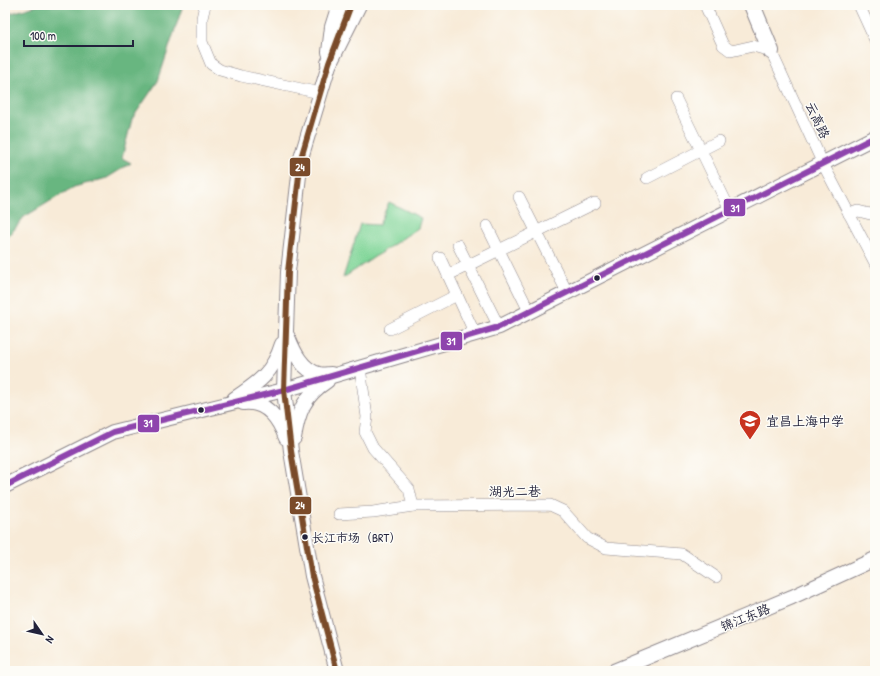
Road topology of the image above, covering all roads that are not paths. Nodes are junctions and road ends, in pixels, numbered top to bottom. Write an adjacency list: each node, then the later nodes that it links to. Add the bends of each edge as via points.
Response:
1 (204, 5): 12 (street, via 202,42 211,64 220,70 241,76)
2 (340, 5): 11 (highway, via 333,27)
3 (351, 5): 11 (main road)
4 (358, 5): 11 (highway)
5 (705, 5): 10 (street, via 723,45 732,51 753,46)
6 (752, 5): 10 (highway)
7 (755, 5): 10 (street, 云高路, via 768,34)
8 (859, 5): 9 (street)
9 (875, 40)
10 (771, 51): 17 (street, 云高路)
11 (329, 63): 12 (main road)
12 (320, 92): 37 (main road, via 302,158 288,272)
13 (676, 99): 16 (street)
14 (875, 137): 17 (main road)
15 (719, 141): 16 (street)
16 (701, 150): 18 (street); 21 (street)
17 (823, 164): 21 (main road); 23 (street, 云高路)
18 (647, 178)
19 (519, 197): 25 (street)
20 (595, 203): 25 (street)
21 (730, 210): 32 (main road)
22 (875, 212): 23 (street, via 870,214 858,211)
23 (849, 214): 29 (street, 云高路)
24 (487, 226): 27 (street)
25 (537, 232): 27 (street); 32 (street)
26 (458, 245): 30 (street)
27 (499, 250): 30 (street); 34 (street)
28 (440, 258): 31 (street)
29 (875, 264)
30 (468, 266): 31 (street); 35 (street)
31 (448, 275): 33 (street)
32 (567, 292): 34 (main road)
33 (457, 295): 36 (street); 38 (street)
34 (529, 311): 35 (main road)
35 (498, 327): 38 (main road)
36 (390, 329)
37 (286, 330): 40 (main road, via 294,351 304,366 318,374); 41 (main road); 42 (main road, via 278,356 268,373)
38 (476, 334): 39 (main road)
39 (360, 368): 40 (main road); 45 (street, via 367,417 365,432 374,448 409,489)
40 (338, 374): 41 (main road); 43 (main road, via 316,389 303,404 296,422)
41 (284, 390): 42 (main road); 43 (main road)
42 (225, 405): 43 (main road, via 249,402 267,409 281,424); 44 (main road, via 113,432)
43 (292, 451): 49 (main road, via 312,576)
44 (5, 486)
45 (413, 506): 46 (street, 湖光二巷); 48 (street, 湖光二巷, via 550,505 562,511 587,538 606,548 682,554)
46 (339, 514)
47 (875, 559): 50 (main road, 锦江东路, via 792,597)
48 (716, 577)
49 (337, 671)
50 (614, 671)

